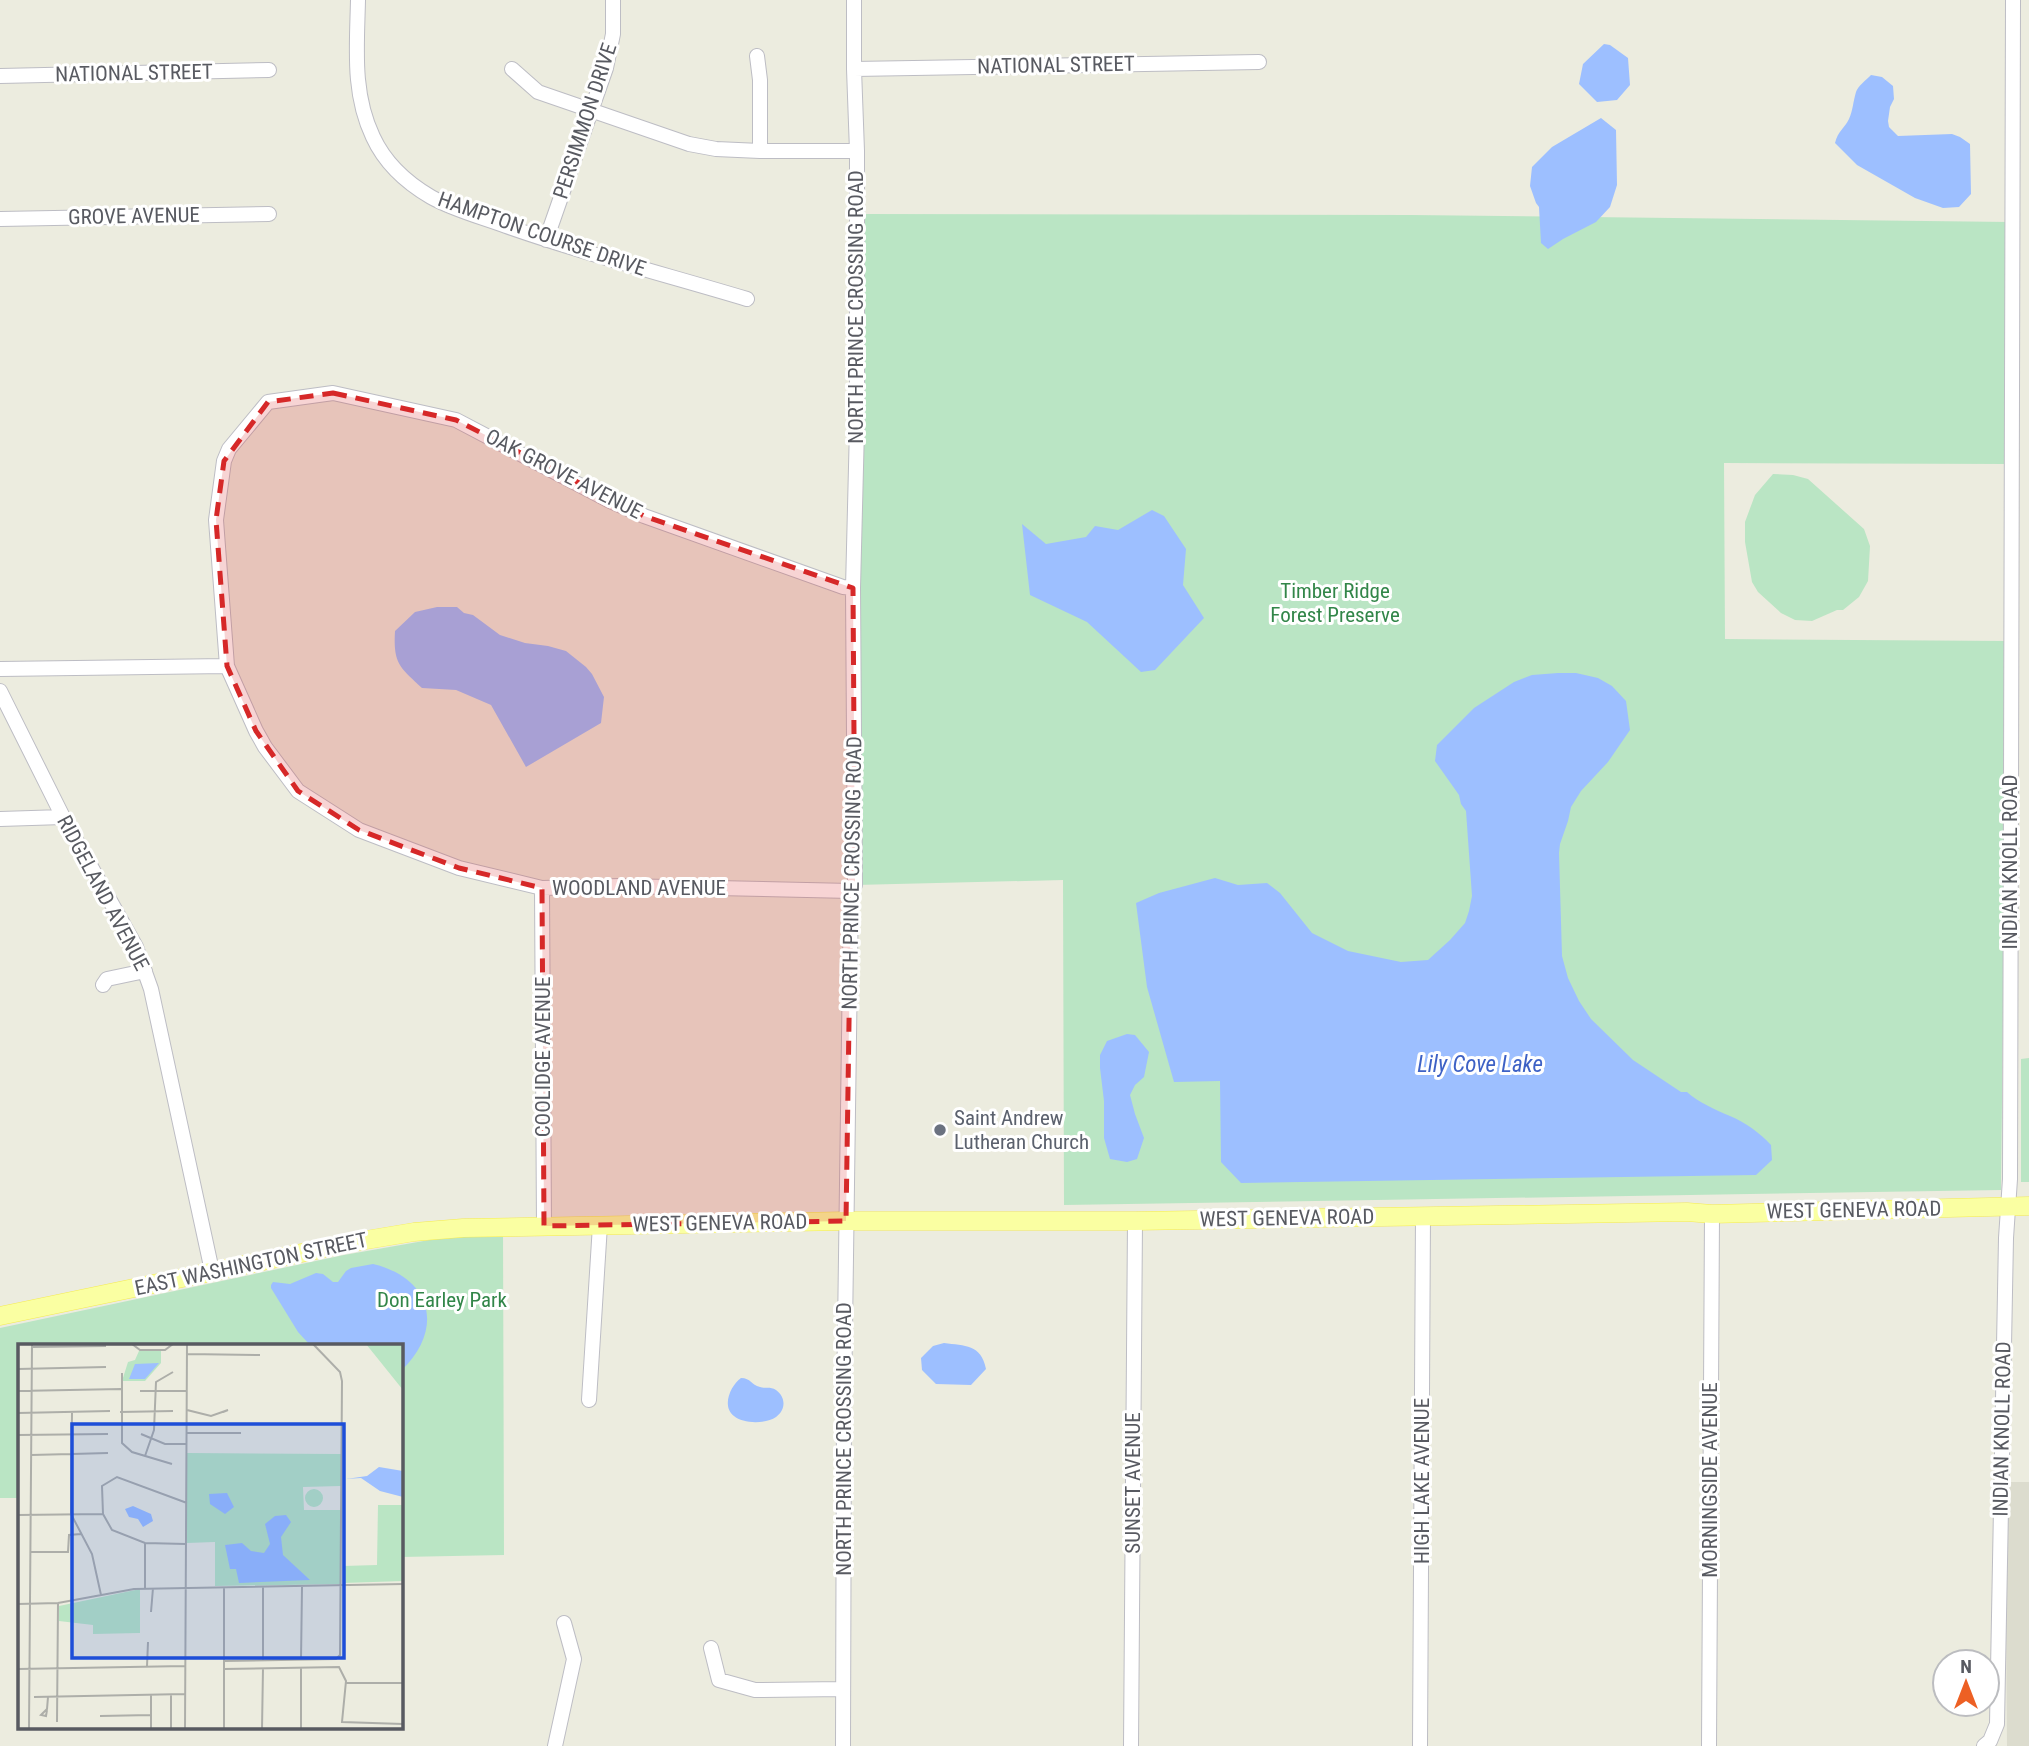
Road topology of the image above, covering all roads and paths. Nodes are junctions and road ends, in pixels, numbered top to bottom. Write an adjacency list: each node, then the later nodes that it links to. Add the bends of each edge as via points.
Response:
1 (358, 0): 16 (street, HAMPTON COURSE DRIVE, via 358,89 365,119 401,176 433,198)
2 (613, 0): 11 (street, PERSIMMON DRIVE, via 610,56)
3 (854, 0): 8 (street, NORTH PRINCE CROSSING ROAD)
4 (2013, 0): 29 (street, INDIAN KNOLL ROAD)
5 (757, 56): 12 (street)
6 (1259, 62): 8 (street, NATIONAL STREET)
7 (512, 69): 11 (street, via 538,92)
8 (853, 69): 13 (street, NORTH PRINCE CROSSING ROAD)
9 (269, 70): 10 (street, NATIONAL STREET)
10 (0, 76)
11 (590, 111): 12 (street, via 689,144); 16 (street, PERSIMMON DRIVE)
12 (760, 151): 13 (street)
13 (857, 151): 19 (street, NORTH PRINCE CROSSING ROAD)
14 (269, 214): 15 (street, GROVE AVENUE)
15 (0, 219)
16 (546, 240): 17 (street, HAMPTON COURSE DRIVE)
17 (747, 299)
18 (268, 402): 19 (street, OAK GROVE AVENUE, via 333,393 456,420 643,516); 20 (street, WOODLAND AVENUE, via 224,461 216,520)
19 (853, 588): 26 (street, NORTH PRINCE CROSSING ROAD, via 855,885)
20 (227, 666): 21 (street); 25 (street, WOODLAND AVENUE, via 265,747 298,791 359,830 459,868)
21 (0, 669)
22 (0, 691): 23 (street, RIDGELAND AVENUE)
23 (63, 817): 24 (street); 27 (street, RIDGELAND AVENUE)
24 (0, 820)
25 (542, 888): 26 (street, WOODLAND AVENUE); 36 (street, COOLIDGE AVENUE)
26 (850, 891): 33 (street, NORTH PRINCE CROSSING ROAD)
27 (145, 971): 28 (street, via 107,979); 37 (street, RIDGELAND AVENUE)
28 (103, 985)
29 (2008, 1206): 30 (main road, WEST GENEVA ROAD); 31 (main road, WEST GENEVA ROAD); 48 (street, INDIAN KNOLL ROAD, via 1997,1724)
30 (2029, 1206)
31 (1712, 1214): 32 (main road, WEST GENEVA ROAD); 47 (street, MORNINGSIDE AVENUE)
32 (1423, 1216): 34 (main road, WEST GENEVA ROAD); 46 (street, HIGH LAKE AVENUE)
33 (846, 1221): 34 (main road, WEST GENEVA ROAD); 35 (main road, WEST GENEVA ROAD); 42 (street, NORTH PRINCE CROSSING ROAD)
34 (1135, 1221): 45 (street, SUNSET AVENUE)
35 (600, 1225): 36 (main road, WEST GENEVA ROAD); 39 (street)
36 (544, 1226): 37 (main road, EAST WASHINGTON STREET, via 391,1235)
37 (212, 1270): 38 (main road, EAST WASHINGTON STREET)
38 (0, 1316)
39 (589, 1399)
40 (564, 1622): 43 (street, via 575,1658)
41 (711, 1648): 42 (street, via 719,1680 755,1690)
42 (844, 1689): 44 (street, NORTH PRINCE CROSSING ROAD)
43 (555, 1746)
44 (843, 1746)
45 (1131, 1746)
46 (1420, 1746)
47 (1709, 1746)
48 (1984, 1746)

